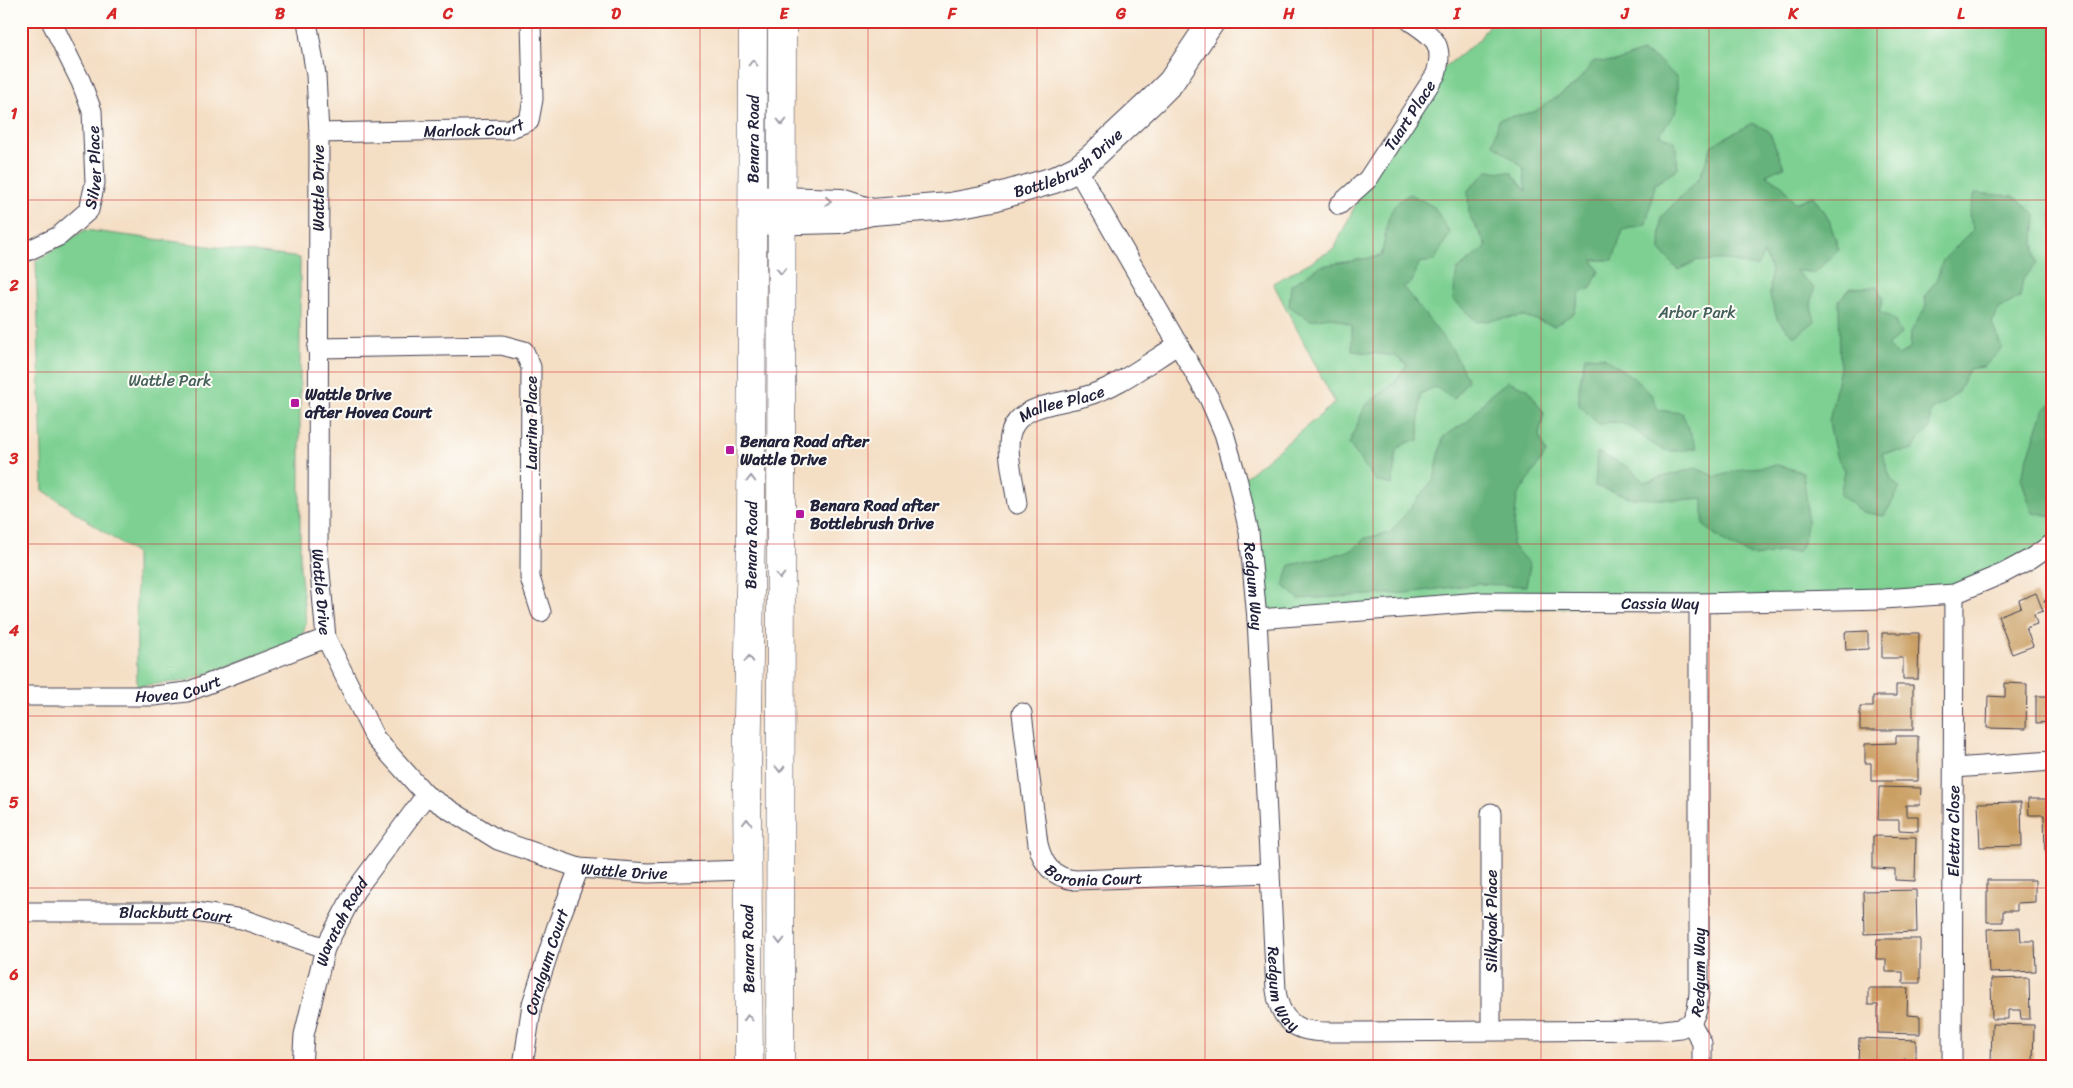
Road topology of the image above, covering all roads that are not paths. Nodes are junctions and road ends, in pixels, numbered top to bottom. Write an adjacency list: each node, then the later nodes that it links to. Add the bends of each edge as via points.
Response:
1 (52, 21): 13 (street, Silver Place, via 92,111 95,183 89,210 59,236)
2 (307, 21): 8 (street, Wattle Drive, via 316,75)
3 (531, 21): 8 (street, Marlock Court, via 532,99 529,121 509,129)
4 (753, 21): 11 (main road, Benara Road, one-way to 4)
5 (782, 21): 12 (main road, Benara Road, one-way to 12)
6 (1212, 21): 9 (street, Bottlebrush Drive, via 1171,82)
7 (1410, 21): 10 (street, Tuart Place, via 1439,44 1440,60 1436,74 1368,179)
8 (319, 133): 15 (street, Wattle Drive)
9 (1077, 169): 12 (street, Bottlebrush Drive, via 1028,189 950,206 872,212 841,202); 14 (street, Redgum Way)
10 (1339, 205)
11 (752, 210): 12 (street, Bottlebrush Drive); 18 (main road, Benara Road, one-way to 11)
12 (781, 210): 17 (main road, Benara Road, one-way to 17)
13 (21, 254)
14 (1179, 344): 16 (street, Mallee Place, via 1108,388 1022,415 1010,433); 23 (street, Redgum Way, via 1209,398 1234,465 1249,532)
15 (317, 348): 22 (street, Laurina Place, via 502,346 524,351 532,367 530,578); 24 (street, Wattle Drive, via 318,550)
16 (1017, 504)
17 (780, 527): 18 (main road); 33 (main road, Benara Road, one-way to 33)
18 (751, 528): 32 (main road, Benara Road, one-way to 18)
19 (2052, 544): 20 (street, Cassia Way, via 2030,560)
20 (1954, 594): 21 (street, Cassia Way, via 1884,599); 28 (street, Elettra Close)
21 (1700, 603): 23 (street, Cassia Way, via 1481,602); 37 (street, Redgum Way, via 1699,993)
22 (541, 612)
23 (1257, 619): 34 (street, Redgum Way)
24 (326, 638): 25 (street, Hovea Court, via 187,692 154,696); 29 (street, Wattle Drive, via 375,738)
25 (21, 696)
26 (1022, 713): 34 (street, Boronia Court, via 1041,859 1062,878)
27 (2052, 761): 28 (street)
28 (1954, 768): 44 (street, Elettra Close)
29 (426, 795): 31 (street, Wattle Drive, via 498,840); 36 (street, Waratah Road, via 355,891)
30 (1490, 813): 38 (street, Silkyoak Place)
31 (579, 868): 32 (street, Wattle Drive, via 648,873); 39 (street, Coralgum Court, via 532,1004)
32 (747, 870): 33 (main road); 41 (main road, Benara Road, one-way to 32)
33 (780, 870): 42 (main road, Benara Road, one-way to 42)
34 (1270, 873): 38 (street, Redgum Way, via 1278,1005 1296,1028 1358,1032)
35 (21, 912): 36 (street, Blackbutt Court, via 195,912 242,919)
36 (325, 948): 40 (street, Waratah Road, via 304,1035)
37 (1691, 1024): 38 (street, Redgum Way, via 1664,1030); 43 (street, via 1702,1042)
38 (1491, 1030)
39 (524, 1060)
40 (302, 1067)
41 (749, 1067)
42 (780, 1067)
43 (1702, 1067)
44 (1952, 1067)

